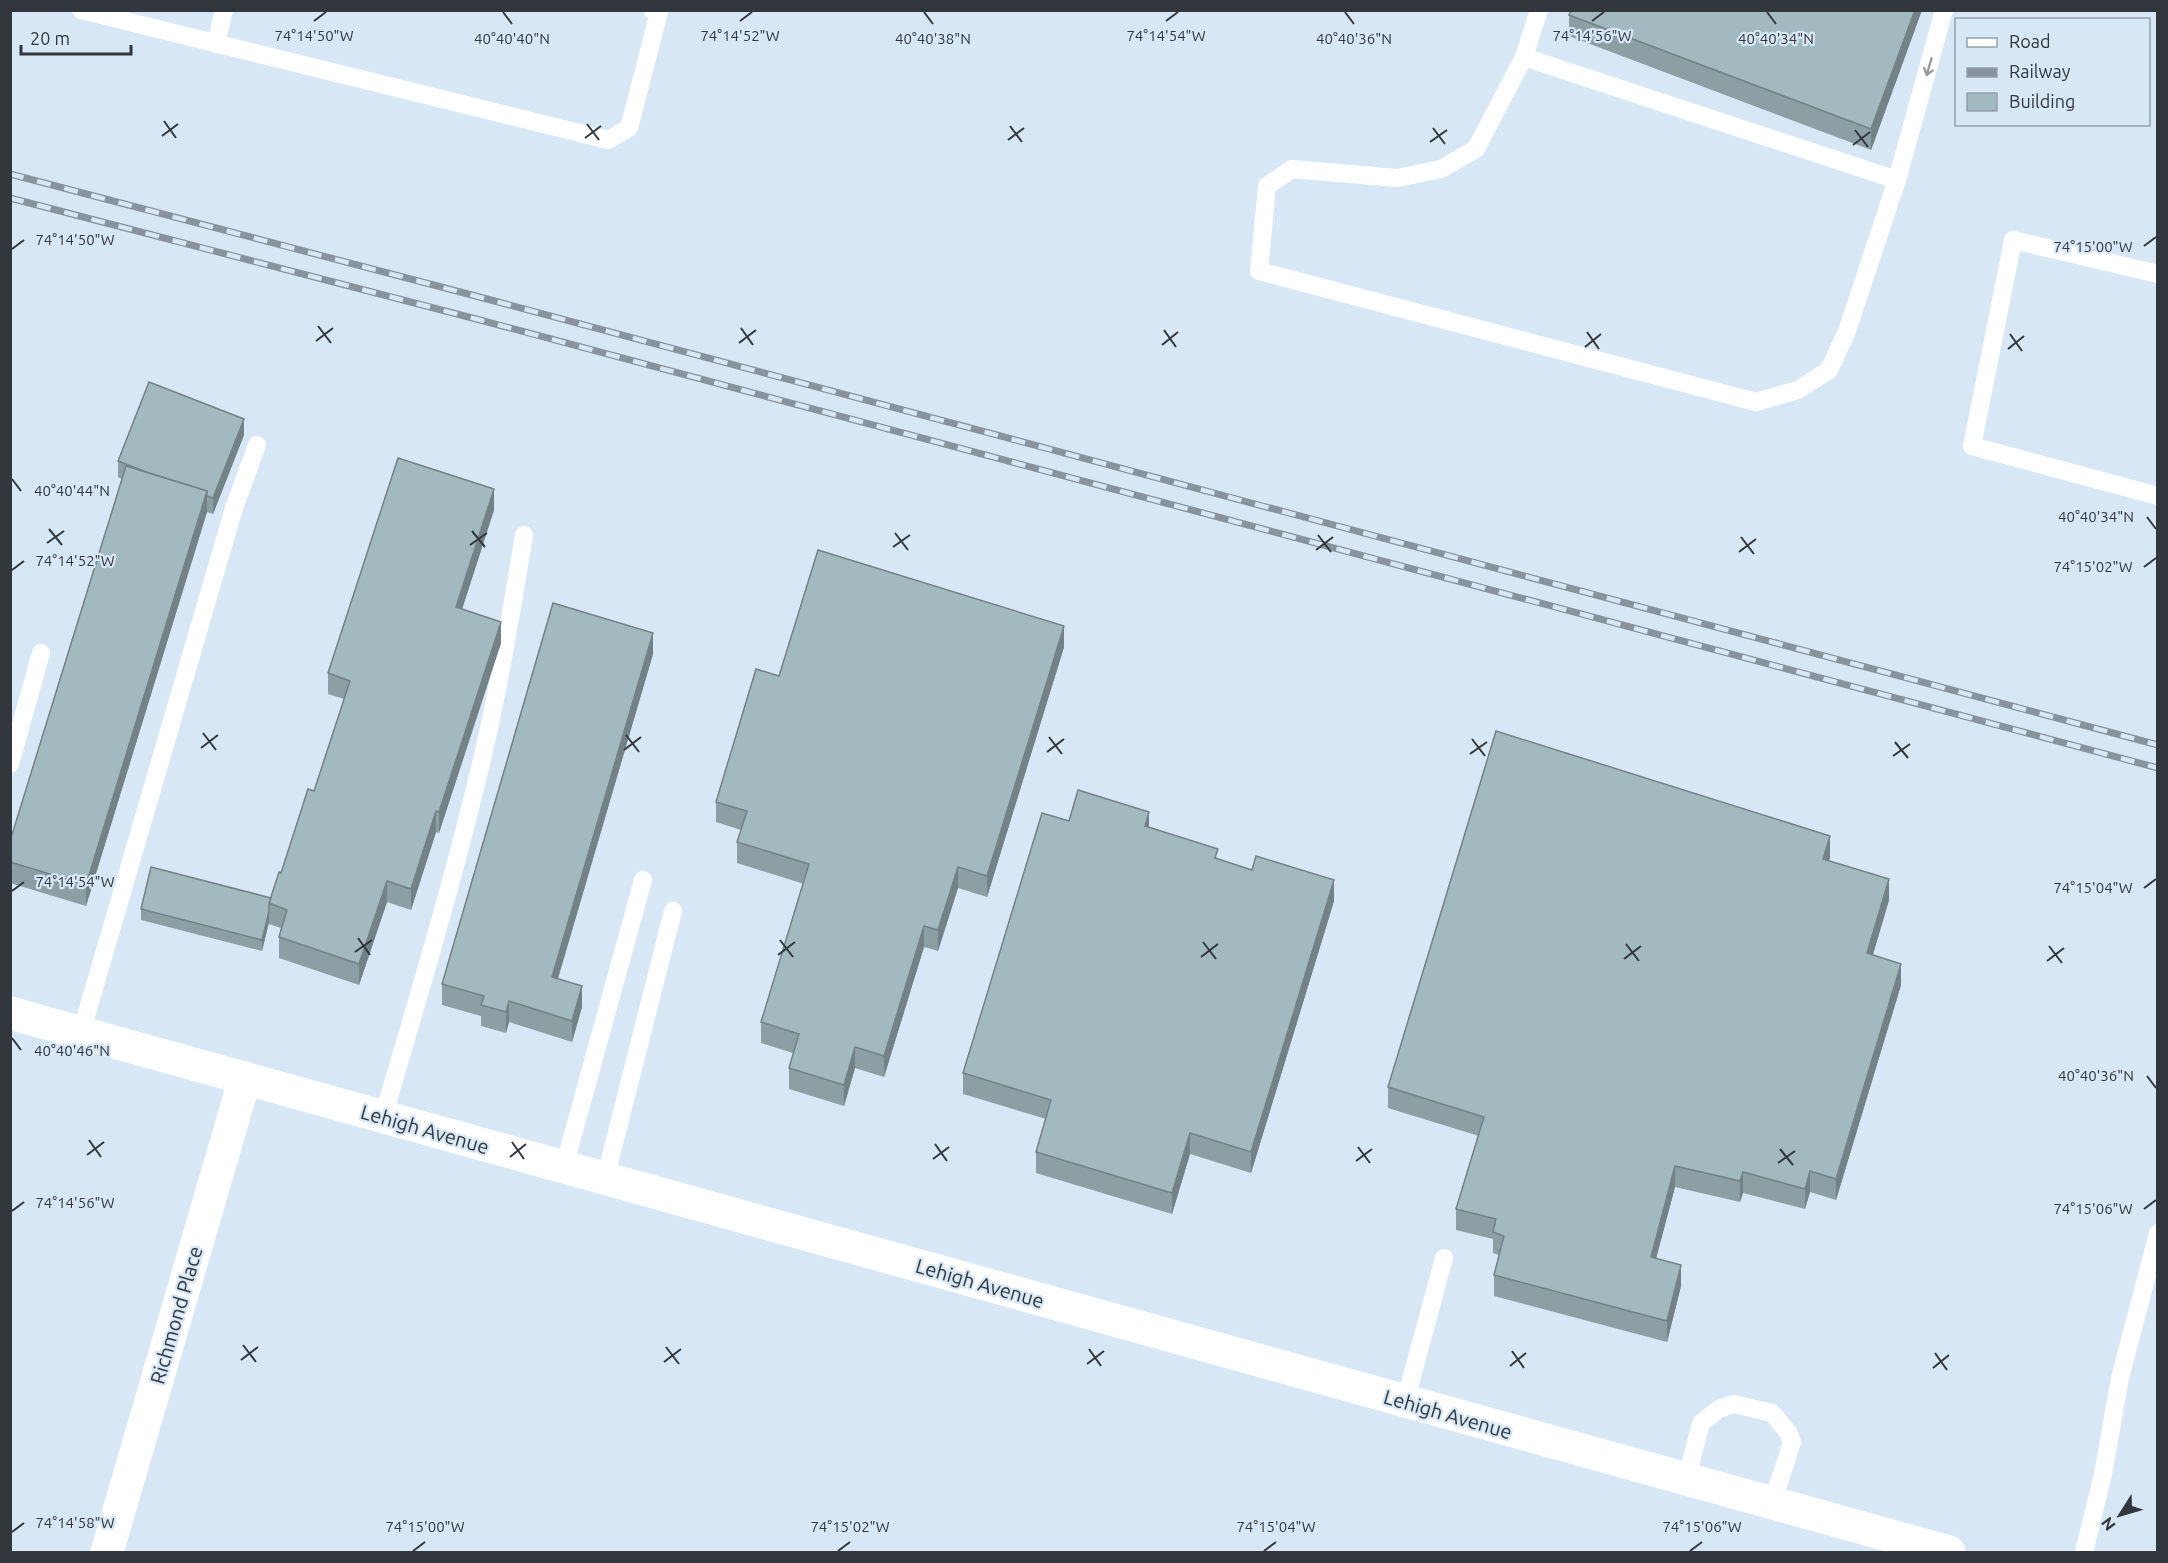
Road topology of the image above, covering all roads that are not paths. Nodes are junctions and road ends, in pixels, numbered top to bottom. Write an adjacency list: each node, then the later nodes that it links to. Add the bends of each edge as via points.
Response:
1 (81, 10): 6 (lane)
2 (224, 10): 7 (lane)
3 (1539, 10): 8 (lane)
4 (1944, 10): 9 (lane, one-way to 9)
5 (657, 11): 7 (lane, via 630,128 608,140)
6 (143, 18): 7 (lane)
7 (216, 44)
8 (1524, 57): 9 (lane); 9 (lane, via 1476,149 1441,169 1397,178 1292,169 1267,186 1259,271 1756,402 1798,390 1829,370)
9 (1897, 180)
10 (2157, 274): 12 (lane, via 2013,240 1972,446)
11 (257, 444): 19 (lane, via 234,508)
12 (2157, 496)
13 (524, 535): 21 (lane, via 480,770)
14 (41, 653): 15 (lane)
15 (10, 764)
16 (643, 880): 22 (lane)
17 (673, 911): 23 (lane)
18 (10, 1013): 19 (street, Lehigh Avenue)
19 (81, 1033): 20 (street, Lehigh Avenue)
20 (245, 1078): 21 (street, Lehigh Avenue); 30 (street, Richmond Place)
21 (383, 1117): 22 (street, Lehigh Avenue)
22 (564, 1167): 23 (street, Lehigh Avenue)
23 (605, 1179): 26 (street, Lehigh Avenue)
24 (2157, 1233): 31 (lane, via 2120,1378)
25 (1444, 1258): 26 (lane)
26 (1406, 1402): 27 (street, Lehigh Avenue)
27 (1686, 1481): 28 (street, Lehigh Avenue); 28 (lane, via 1701,1423 1719,1409 1734,1404 1772,1413 1792,1442)
28 (1772, 1504): 29 (street, Lehigh Avenue)
29 (1939, 1551)
30 (107, 1552)
31 (2084, 1552)

